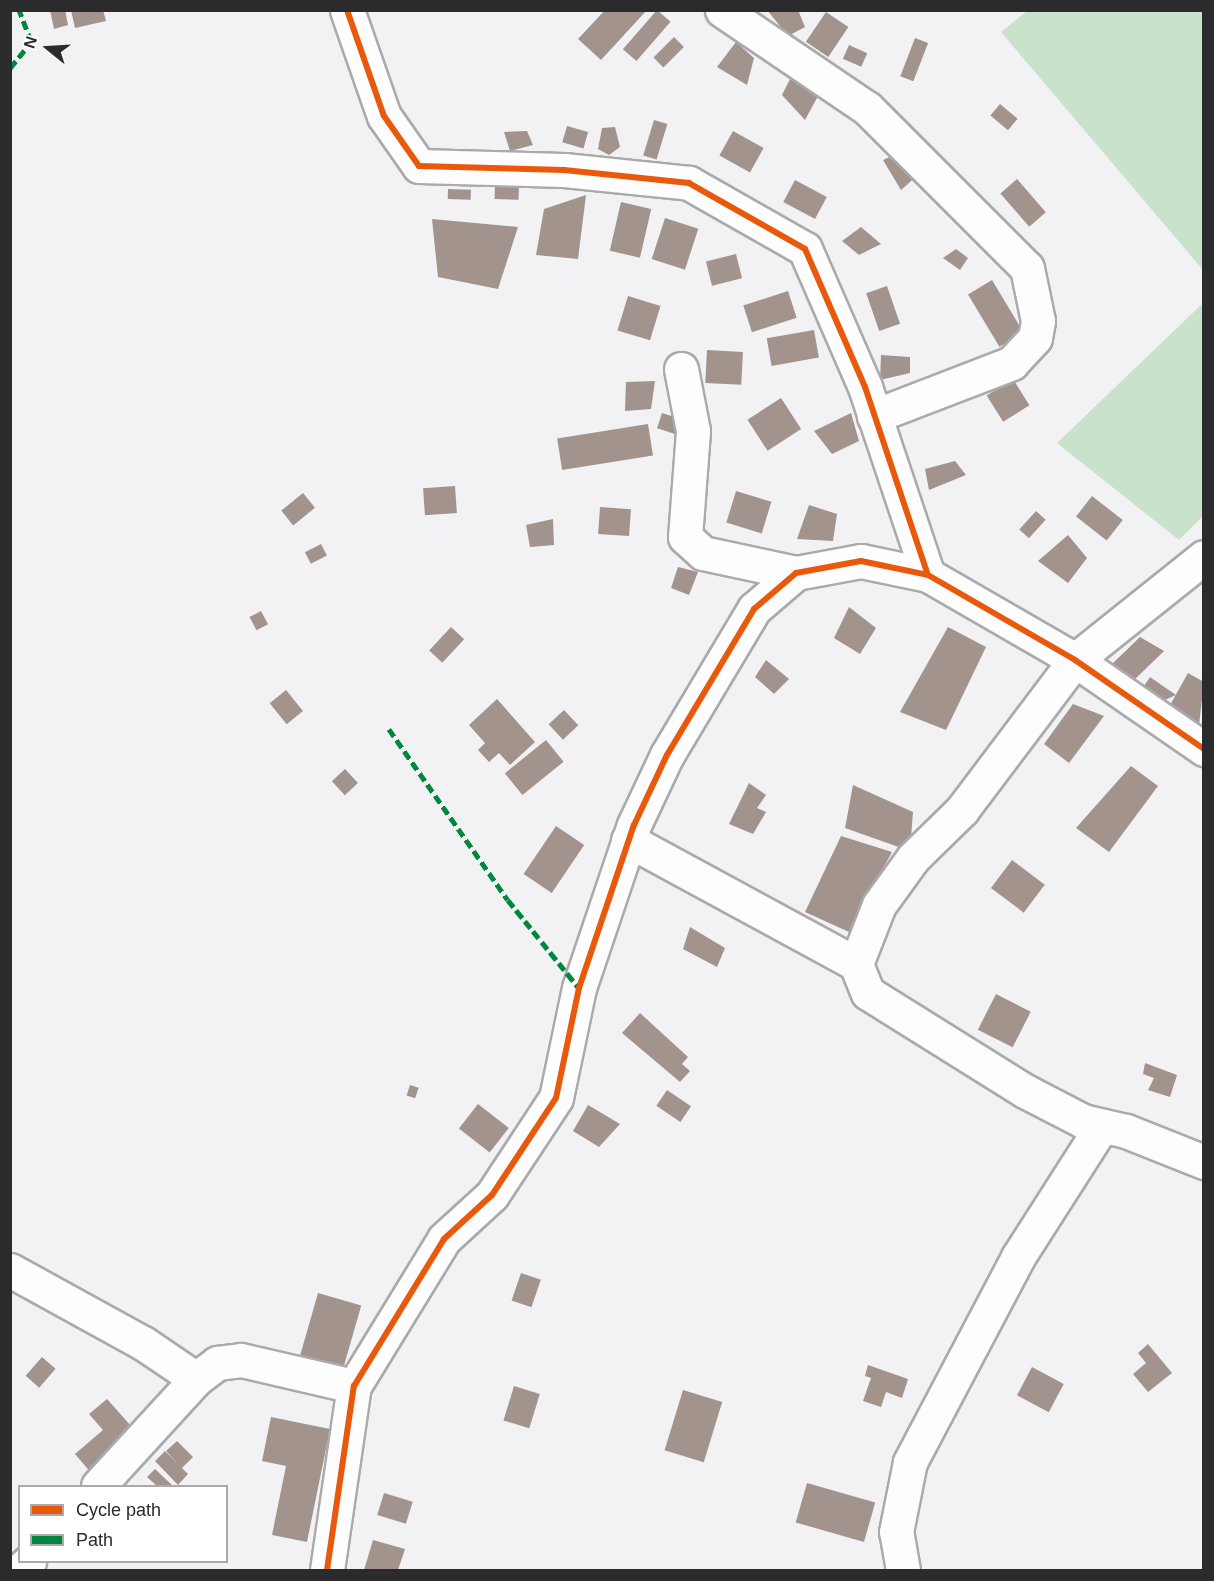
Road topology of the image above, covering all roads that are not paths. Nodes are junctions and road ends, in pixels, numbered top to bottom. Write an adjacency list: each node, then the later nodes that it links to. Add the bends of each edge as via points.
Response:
1 (347, 10): 4 (street, via 384,116 418,166 564,170 689,183 805,249)
2 (722, 10): 4 (street, via 867,108 1027,267 1038,321 1035,338 1012,363)
3 (681, 369): 6 (street, via 693,431 686,537 702,553)
4 (874, 416): 7 (street)
5 (1203, 557): 8 (street)
6 (796, 573): 7 (street, via 861,561); 10 (street, via 748,620 667,755)
7 (928, 575): 8 (street)
8 (1076, 660): 9 (street); 11 (street, via 962,810 913,858 879,905)
9 (1203, 749)
10 (628, 840): 11 (street); 16 (street, via 579,988 556,1098 492,1195 444,1239)
11 (856, 964): 12 (street, via 867,993 893,1011 1025,1091)
12 (1101, 1127): 13 (street, via 1126,1131); 19 (street, via 1018,1257 910,1462 896,1532)
13 (1203, 1161)
14 (10, 1270): 15 (street, via 143,1343)
15 (196, 1379): 16 (street, via 218,1363 241,1360); 17 (street)
16 (354, 1386): 18 (street)
17 (99, 1485)
18 (327, 1570)
19 (903, 1570)

